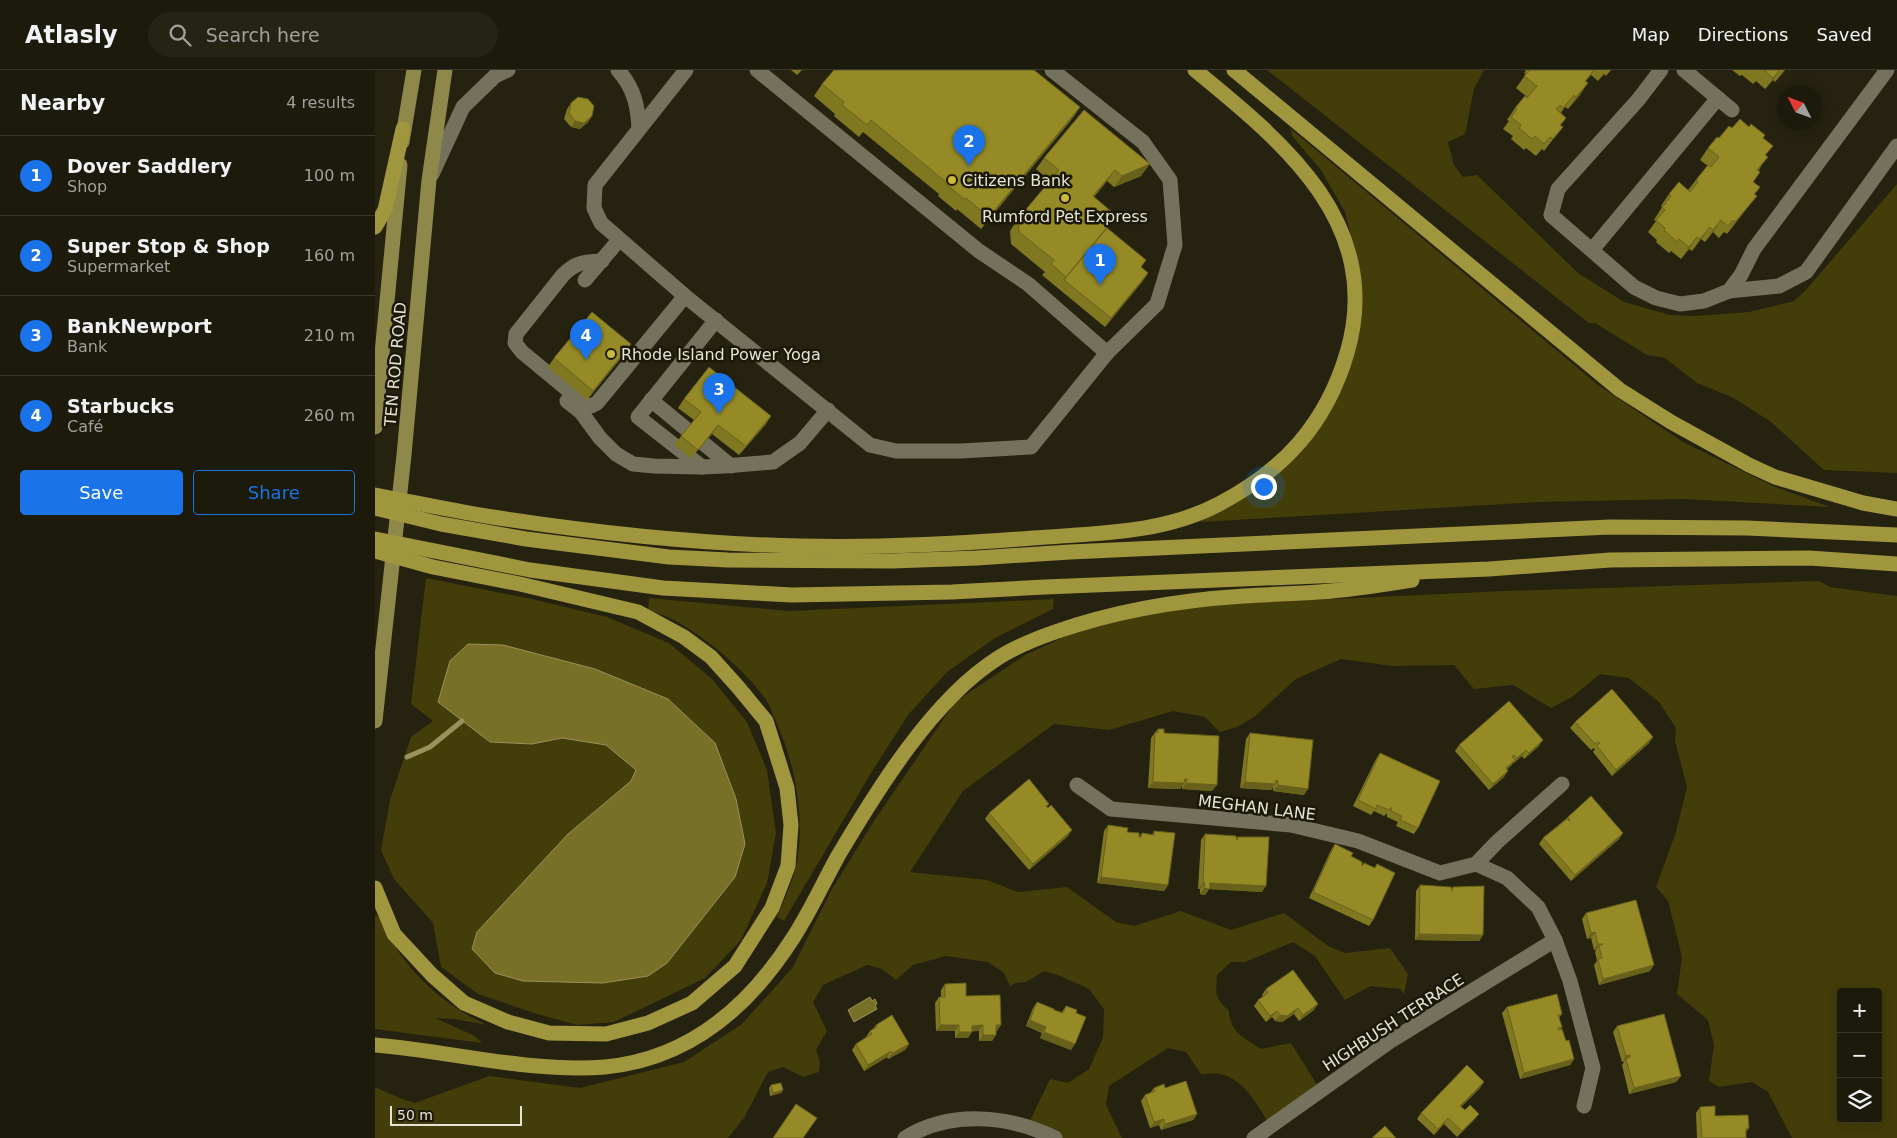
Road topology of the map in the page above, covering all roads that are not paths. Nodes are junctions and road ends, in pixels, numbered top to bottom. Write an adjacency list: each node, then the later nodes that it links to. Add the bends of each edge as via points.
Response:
1 (414, 70): 15 (main road, TEN ROD ROAD)
2 (445, 70): 18 (main road, TEN ROD ROAD)
3 (508, 70): 18 (street, via 495,76 463,107)
4 (617, 70): 16 (street, via 638,106)
5 (686, 70): 16 (street)
6 (757, 70): 28 (street, via 979,251 1027,284)
7 (1052, 70): 28 (street, via 1143,142 1170,180 1175,245 1157,304)
8 (1195, 70): 34 (highway, via 1245,111 1313,182 1330,206 1347,245 1355,285 1355,316 1349,346 1329,402 1314,427 1287,456 1250,486 1217,505 1190,516 1133,531 963,543 801,546 721,543 536,524)
9 (1234, 70): 36 (highway, via 1620,390 1671,422 1775,477 1863,503)
10 (1661, 70): 21 (street, via 1557,189 1551,215)
11 (1684, 70): 13 (street)
12 (1887, 70): 24 (street, via 1754,249)
13 (1718, 98): 14 (street); 21 (street)
14 (1732, 110)
15 (403, 129): 19 (highway, via 385,210); 31 (main road, TEN ROD ROAD)
16 (639, 129): 20 (street, via 595,185 594,208 601,223)
17 (1897, 146): 24 (street, via 1806,272 1779,286)
18 (429, 180): 43 (main road, TEN ROD ROAD)
19 (375, 227)
20 (619, 240): 22 (street); 25 (street)
21 (1592, 250): 24 (street, via 1634,287 1656,298 1680,304 1704,301)
22 (602, 261): 23 (street); 27 (street, via 580,263 567,271 523,323)
23 (585, 280)
24 (1729, 291)
25 (685, 296): 26 (street); 27 (street, via 597,403 591,406 540,368)
26 (716, 320): 29 (street); 30 (street)
27 (515, 343): 33 (street, via 519,360 527,369 581,412 616,454 633,464)
28 (1107, 353): 30 (street, via 1031,448 896,451 870,445)
29 (651, 400): 32 (street); 33 (street, via 638,417)
30 (828, 410): 32 (street, via 800,443 773,462)
31 (375, 428)
32 (731, 466): 33 (street)
33 (702, 467)
34 (375, 495)
35 (375, 508): 37 (highway, via 526,539 669,557 738,560 977,558 1610,527 1747,528)
36 (1897, 509)
37 (1897, 535)
38 (375, 539): 40 (highway)
39 (375, 551): 40 (highway)
40 (434, 560): 42 (highway, via 663,588 792,595 952,592); 47 (highway, via 638,612 684,637 711,657 765,721 787,788 791,825 788,866 772,908 735,966 692,1003 648,1023 606,1034 549,1034 464,1004 394,934)
41 (1897, 564): 42 (highway, via 1809,558 1620,560)
42 (1489, 569): 49 (highway, via 1321,592 1202,599 1133,610 1067,628 999,656 934,714 866,811 793,938 757,987 716,1025 673,1049 628,1063 580,1068 489,1061)
43 (375, 721)
44 (1562, 784): 46 (street)
45 (1077, 785): 46 (street, MEGHAN LANE, via 1111,809 1291,825 1358,841 1440,873)
46 (1476, 864): 48 (street, via 1507,878 1538,907)
47 (375, 888)
48 (1555, 940): 50 (street, via 1570,981 1593,1068); 53 (street, HIGHBUSH TERRACE, via 1393,1040)
49 (375, 1045)
50 (1584, 1106)
51 (905, 1138): 52 (street, via 931,1126 968,1118 1022,1124)
52 (1055, 1138)
53 (1254, 1138)

